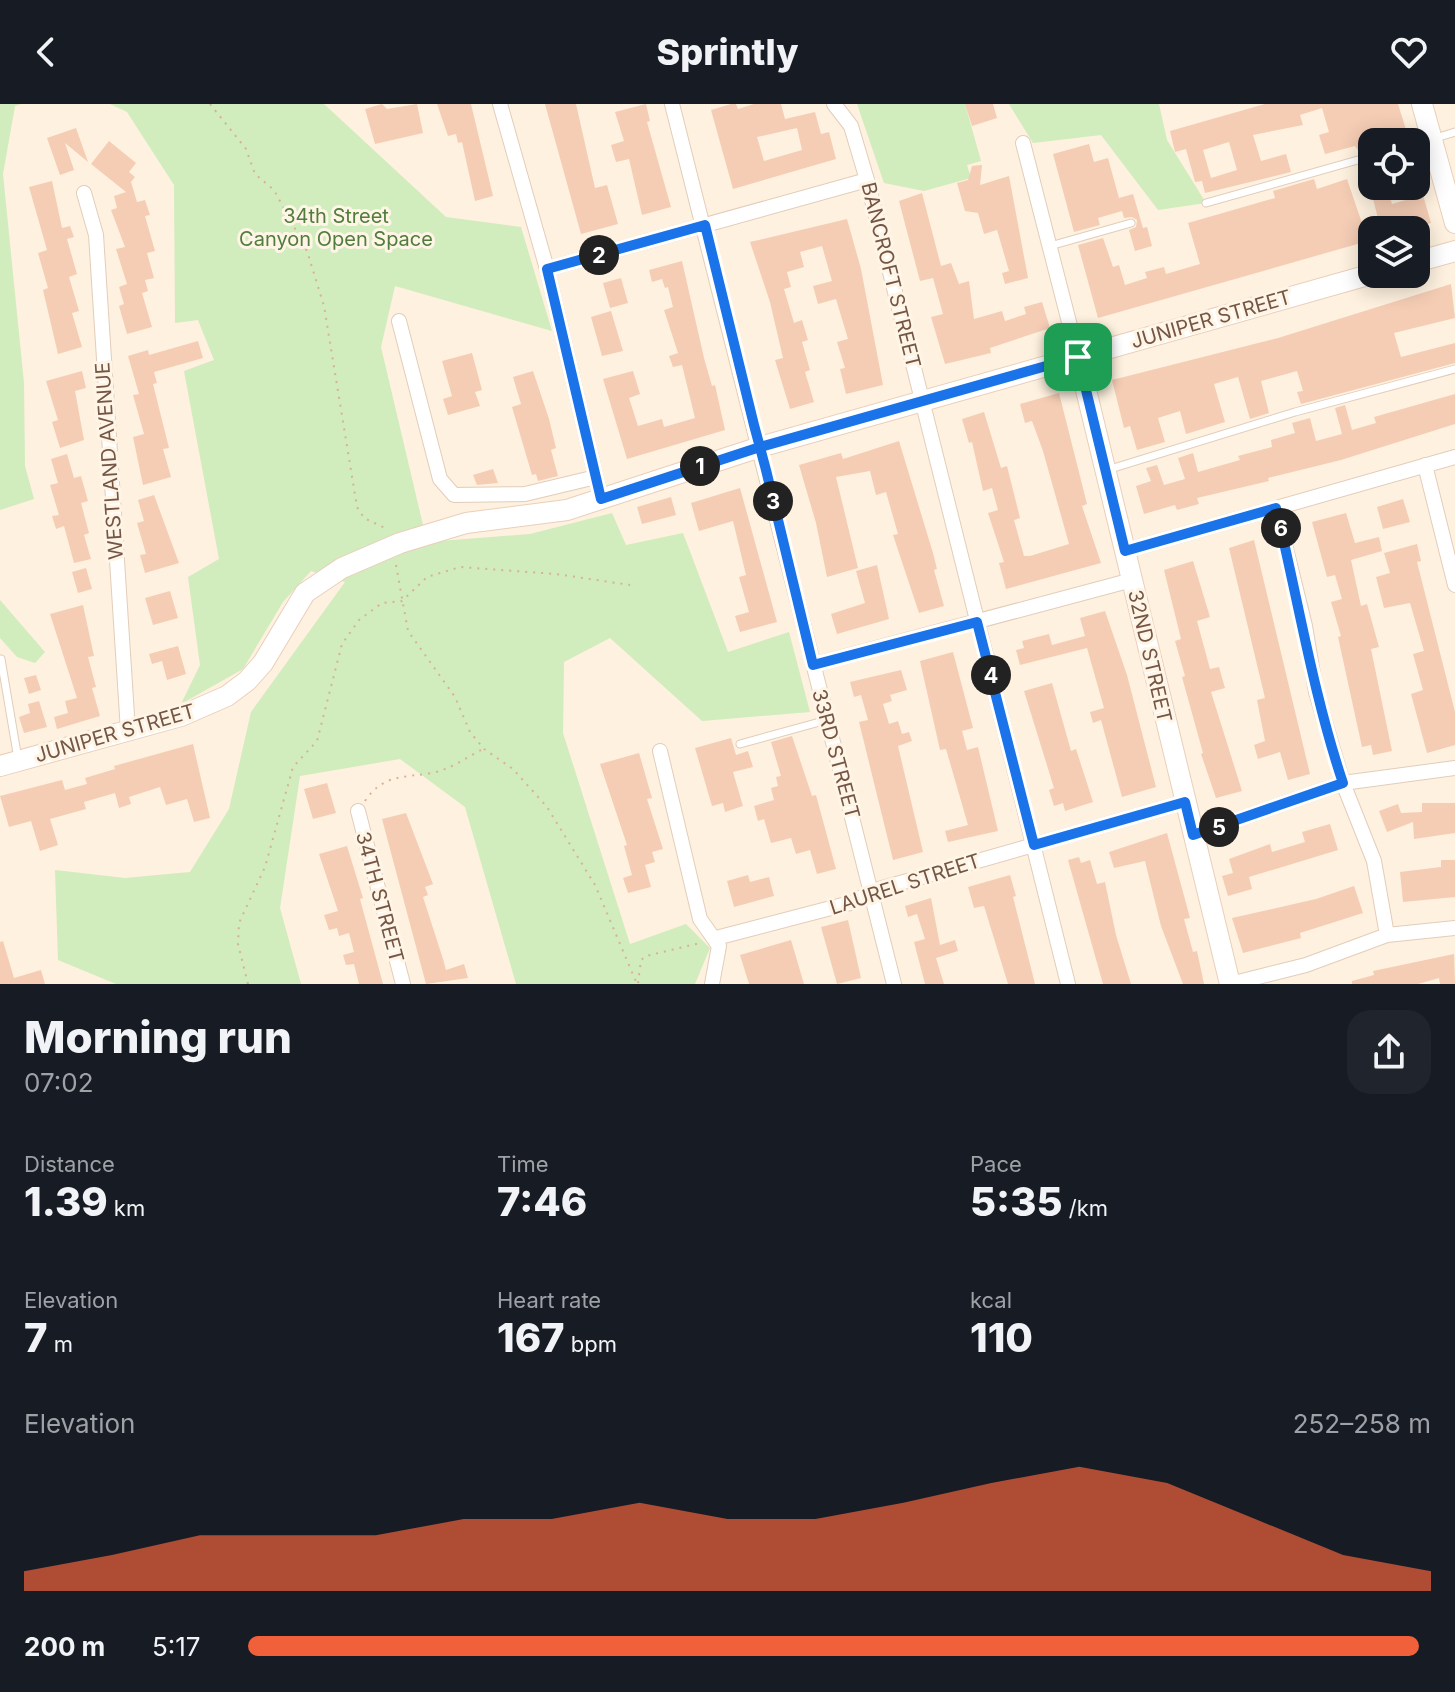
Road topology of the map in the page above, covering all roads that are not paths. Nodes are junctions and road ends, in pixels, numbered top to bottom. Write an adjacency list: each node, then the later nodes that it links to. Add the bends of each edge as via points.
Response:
1 (500, 104): 20 (street)
2 (672, 104): 16 (street, 33RD STREET)
3 (834, 104): 11 (street, BANCROFT STREET, via 851,126)
4 (1422, 104): 5 (street)
5 (1423, 128)
6 (1455, 132): 7 (lane)
7 (1430, 140)
8 (1023, 143): 17 (street, 32ND STREET)
9 (1430, 158): 15 (street)
10 (1358, 160): 13 (lane)
11 (867, 180): 16 (street); 25 (street, BANCROFT STREET)
12 (84, 193): 40 (street, WESTLAND AVENUE, via 96,235)
13 (1206, 203)
14 (1131, 223): 17 (lane)
15 (1455, 223)
16 (705, 225): 20 (street); 26 (street, 33RD STREET)
17 (1050, 246): 23 (street, 32ND STREET)
18 (1455, 251): 19 (street)
19 (1430, 258)
20 (547, 269): 30 (street)
21 (1358, 278): 23 (street, JUNIPER STREET)
22 (399, 321): 30 (street, via 440,479 454,495 525,494)
23 (1078, 357): 25 (street, JUNIPER STREET); 29 (street, 32ND STREET)
24 (1455, 369): 29 (lane)
25 (923, 401): 26 (street, JUNIPER STREET); 36 (street, BANCROFT STREET)
26 (760, 447): 31 (street, JUNIPER STREET); 38 (street, 33RD STREET)
27 (1455, 457): 28 (street)
28 (1425, 465): 32 (street); 35 (street)
29 (1106, 470): 33 (street, 32ND STREET)
30 (596, 477): 31 (street)
31 (601, 499): 40 (street, JUNIPER STREET, via 567,510 466,523 342,568 305,593 247,681 207,707)
32 (1276, 508): 33 (street); 45 (street, via 1316,692)
33 (1125, 551): 34 (street, 32ND STREET)
34 (1132, 580): 36 (street); 46 (street, 32ND STREET)
35 (1455, 585)
36 (977, 622): 38 (street); 49 (street, BANCROFT STREET)
37 (1, 659): 43 (lane)
38 (813, 665): 39 (street, 33RD STREET)
39 (827, 720): 41 (lane); 50 (street, 33RD STREET)
40 (128, 731): 43 (street, JUNIPER STREET)
41 (740, 744)
42 (660, 751): 53 (street, via 700,919)
43 (9, 764)
44 (1455, 768): 45 (street)
45 (1343, 783): 48 (street); 52 (street, via 1374,861)
46 (1185, 802): 48 (street, 32ND STREET); 49 (street, LAUREL STREET)
47 (358, 811): 54 (street, 34TH STREET)
48 (1193, 835): 58 (street, 32ND STREET)
49 (1034, 845): 50 (street, LAUREL STREET); 57 (street, BANCROFT STREET)
50 (872, 891): 53 (street, LAUREL STREET, via 854,902); 56 (street, 33RD STREET)
51 (1455, 928): 52 (street)
52 (1387, 935): 58 (street, via 1306,965)
53 (716, 938): 55 (street)
54 (403, 984)
55 (712, 984)
56 (894, 984)
57 (1068, 984)
58 (1230, 984)

